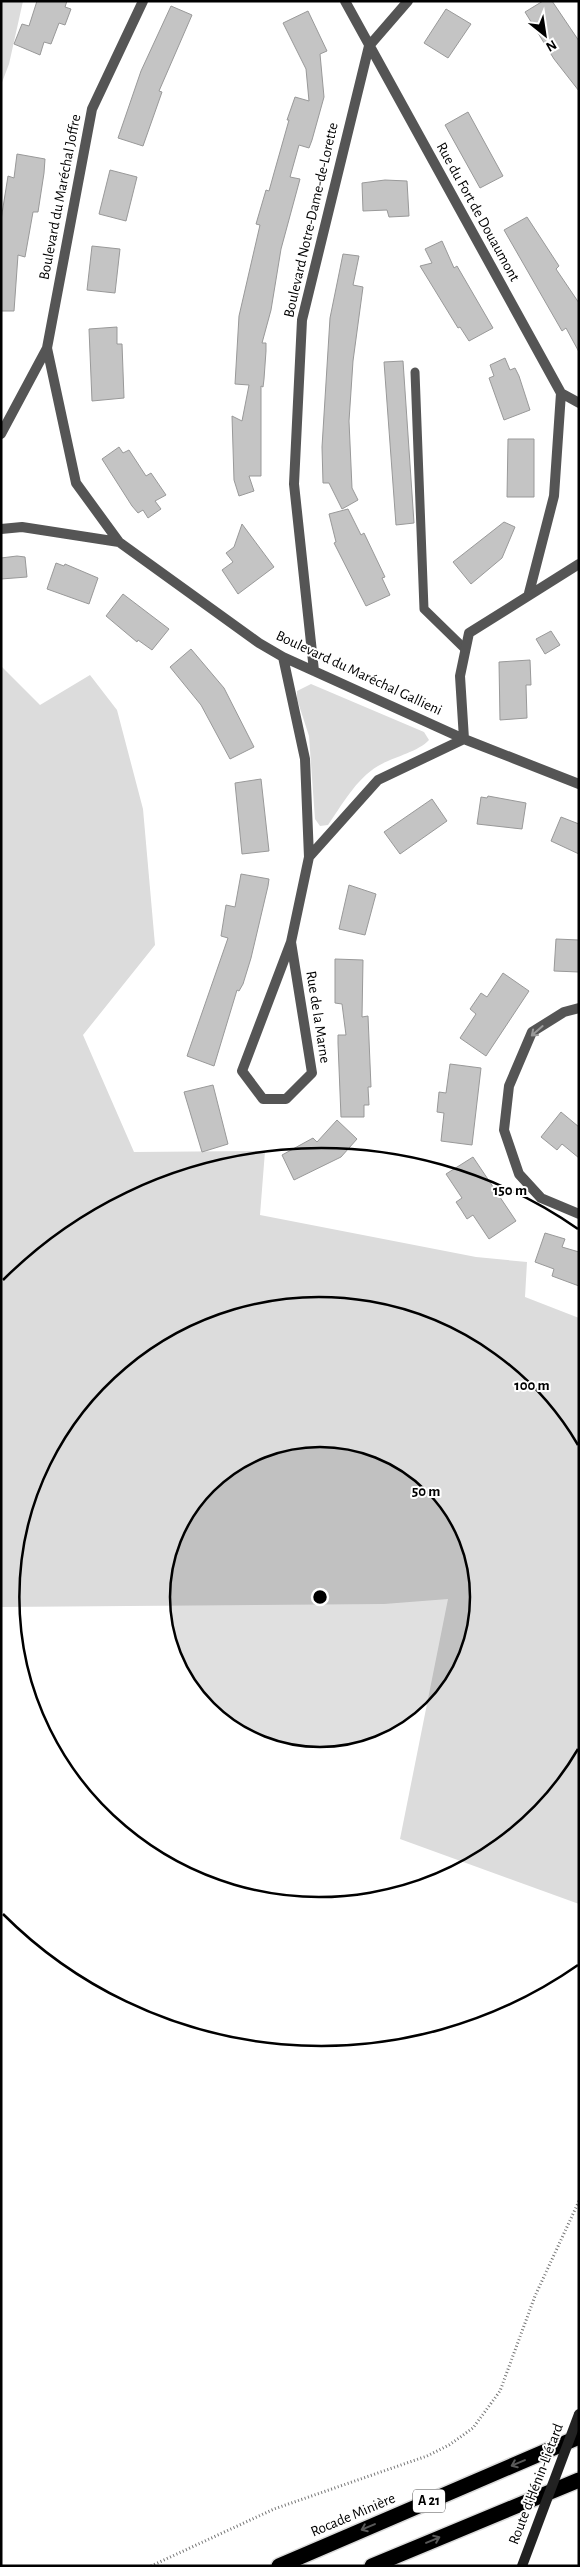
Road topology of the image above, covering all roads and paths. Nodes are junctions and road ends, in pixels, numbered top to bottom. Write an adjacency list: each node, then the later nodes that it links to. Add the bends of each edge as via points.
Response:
1 (143, 1): 5 (street, Boulevard du Maréchal Joffre, via 92,109)
2 (345, 1): 4 (street)
3 (408, 1): 4 (street, Boulevard Notre-Dame-de-Lorette)
4 (369, 46): 7 (street, Rue du Fort de Douaumont); 16 (street, Boulevard Notre-Dame-de-Lorette, via 302,320 294,484)
5 (47, 348): 9 (street, Boulevard du Maréchal Joffre); 11 (street, Boulevard du Maréchal Joffre, via 76,483)
6 (414, 372): 14 (lane, via 424,608)
7 (561, 393): 8 (street); 13 (street, via 554,496)
8 (579, 403)
9 (1, 434)
10 (1, 528): 11 (street, via 22,526)
11 (119, 542): 15 (street, Boulevard du Maréchal Gallieni)
12 (579, 564): 13 (street)
13 (529, 593): 14 (street, via 469,633)
14 (466, 649): 17 (street, via 460,676)
15 (283, 657): 16 (street, Boulevard du Maréchal Gallieni); 19 (street, Rue de la Marne, via 305,759)
16 (314, 671): 17 (street, Boulevard du Maréchal Gallieni)
17 (464, 739): 18 (street, Boulevard du Maréchal Gallieni); 19 (street, Rue de la Marne, via 378,780)
18 (579, 784)
19 (309, 857): 20 (street, Rue de la Marne)
20 (291, 942): 20 (street, Rue de la Marne, via 242,1071 263,1099 286,1099 312,1073)
21 (579, 1008): 22 (street, one-way to 22, via 564,1012 532,1032 510,1086 504,1130 519,1174 541,1198)
22 (579, 1214)
23 (579, 2201): 27 (path, via 535,2296 500,2391 472,2428 427,2456 274,2509)
24 (579, 2414): 30 (main road, Route d'Hénin-Liétard, bridge)
25 (579, 2437): 28 (highway, Rocade Minière / A 21, one-way to 28)
26 (579, 2480): 29 (highway, A 21, one-way to 26)
27 (151, 2566)
28 (279, 2566)
29 (372, 2566)
30 (522, 2566)

